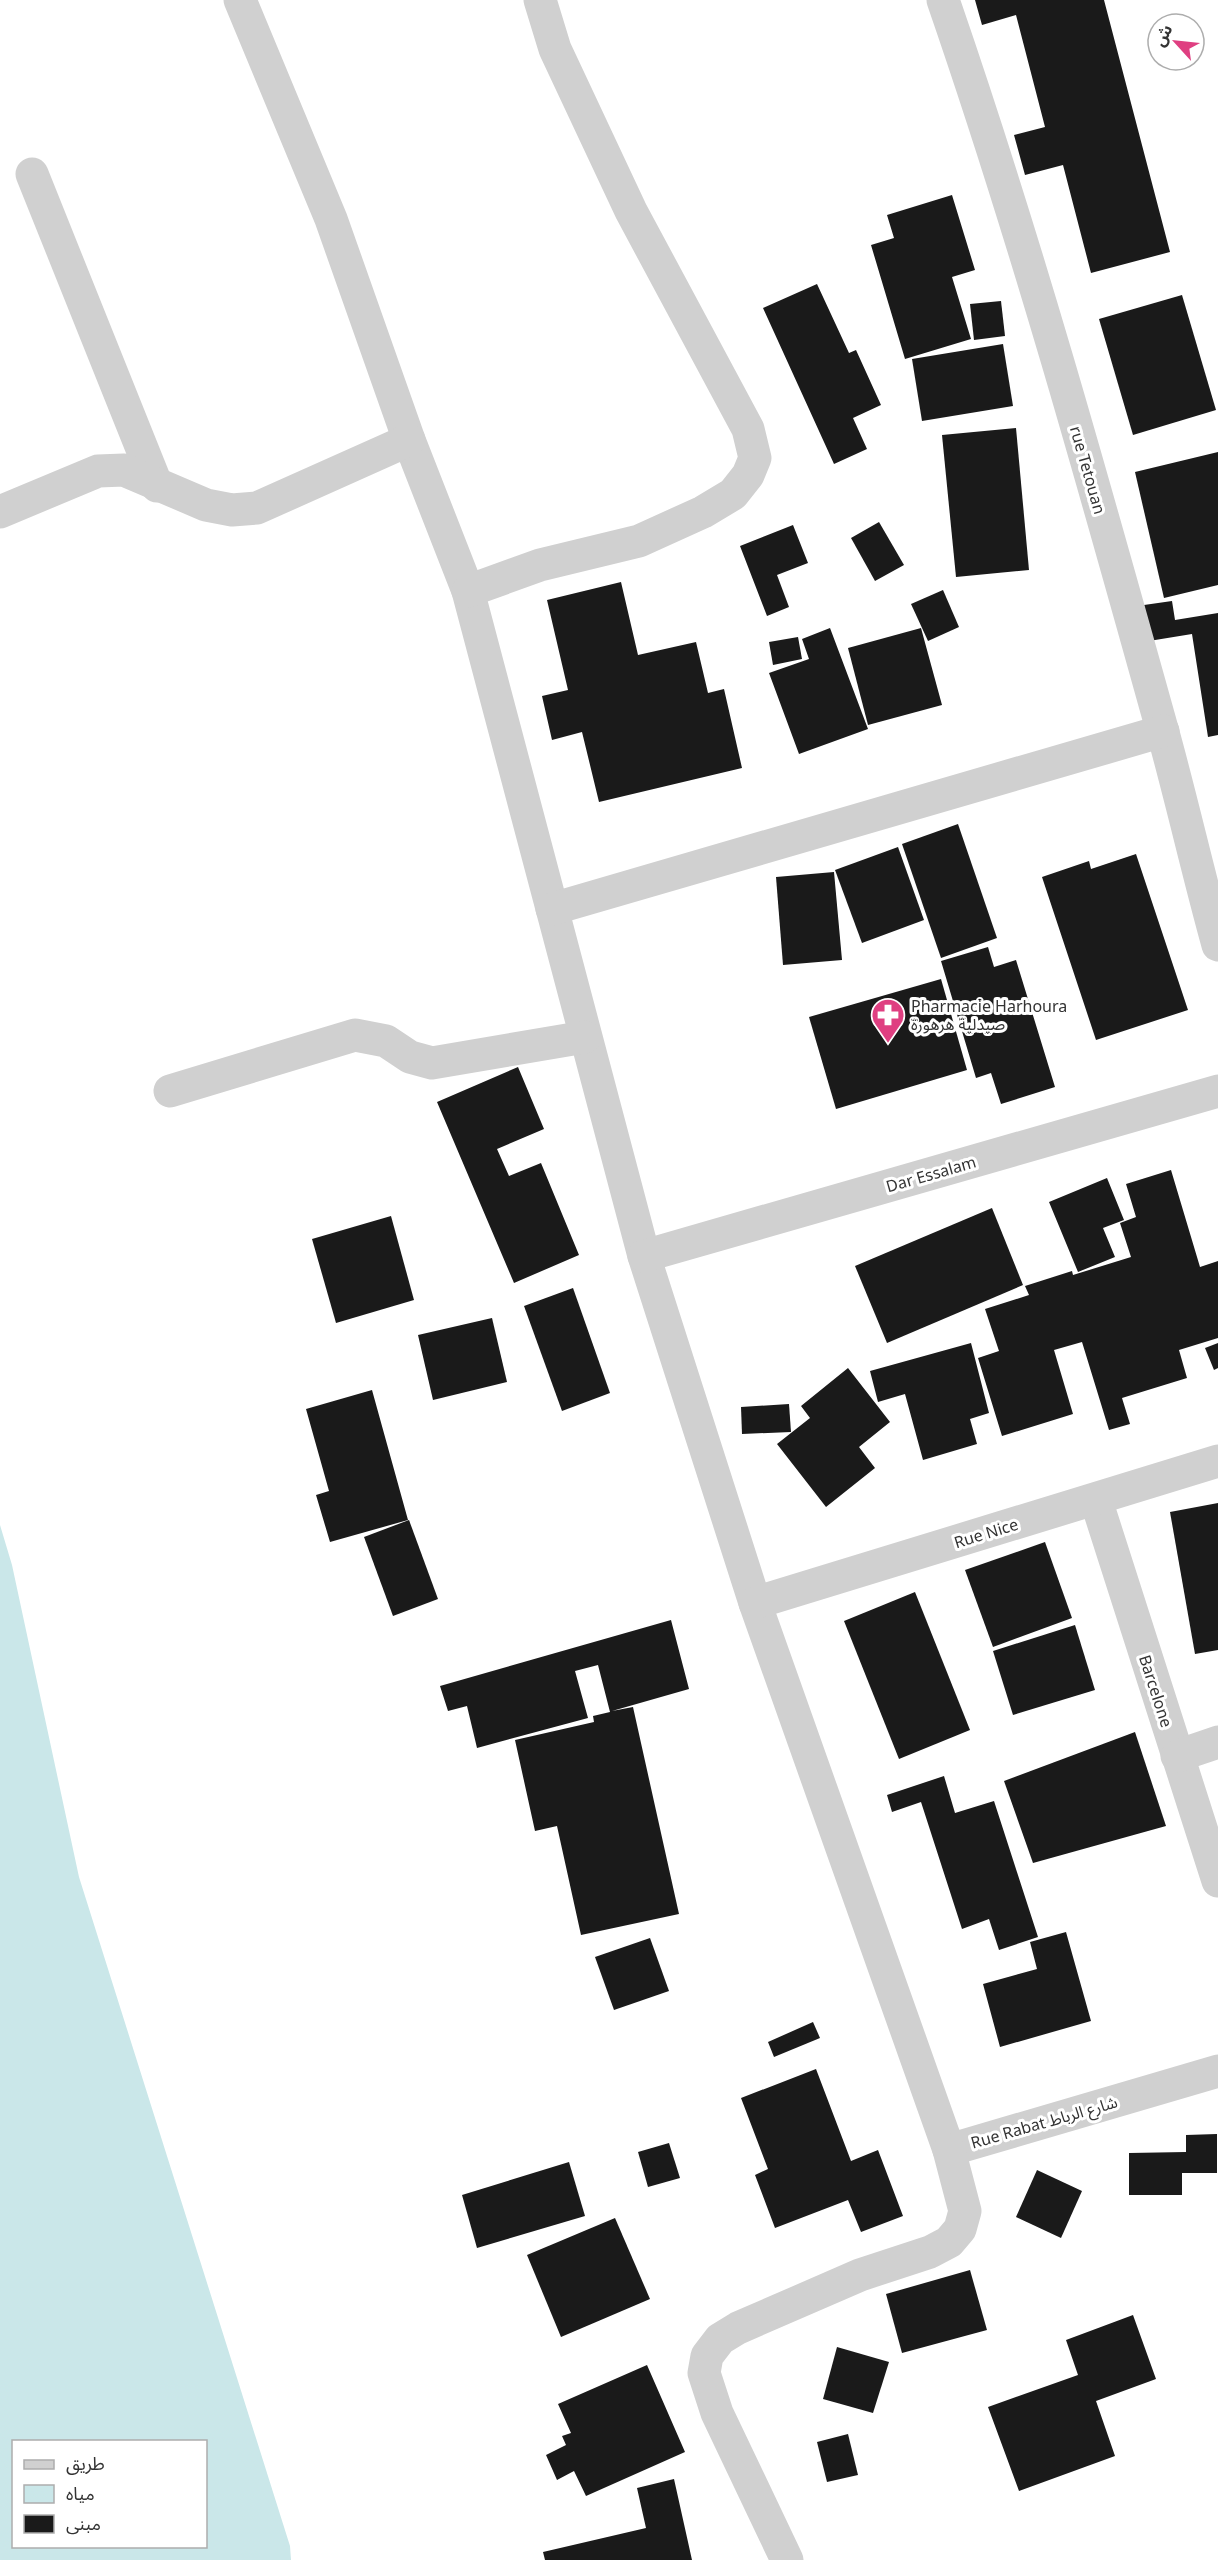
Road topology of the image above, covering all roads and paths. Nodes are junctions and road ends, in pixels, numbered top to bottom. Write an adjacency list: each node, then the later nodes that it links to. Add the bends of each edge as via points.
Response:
1 (240, 0): 5 (street, Rue Rabat شارع الرباط, via 331,219)
2 (540, 0): 8 (street, via 555,49 616,178 748,429 755,458 748,476 732,494 703,512 639,541 540,565)
3 (943, 0): 9 (street, rue Tetouan, via 1046,319)
4 (32, 174): 6 (street)
5 (409, 440): 6 (street, via 257,508 232,510 206,505); 8 (street, Rue Rabat شارع الرباط)
6 (157, 486): 7 (street, via 124,470 98,471)
7 (0, 512)
8 (468, 591): 10 (street, Rue Rabat شارع الرباط)
9 (1163, 731): 10 (street); 11 (street, rue Tetouan)
10 (552, 909): 12 (street, Rue Rabat شارع الرباط)
11 (1218, 945)
12 (585, 1037): 13 (street, via 432,1063 410,1057 386,1041 355,1035); 15 (street, Rue Rabat شارع الرباط)
13 (170, 1091)
14 (1218, 1091): 15 (street, Dar Essalam)
15 (644, 1256): 18 (street, Rue Rabat شارع الرباط)
16 (1218, 1461): 17 (street, Rue Nice)
17 (1096, 1500): 18 (street, Rue Nice); 20 (street, Barcelone)
18 (754, 1604): 23 (street, Rue Rabat شارع الرباط)
19 (1218, 1742): 20 (street)
20 (1177, 1756): 21 (street, Barcelone)
21 (1218, 1881)
22 (1218, 2071): 23 (street, Rue Rabat شارع الرباط)
23 (949, 2150): 24 (street, via 965,2211 960,2229 949,2242 860,2275 738,2328 720,2339 707,2356 704,2373 717,2413)
24 (787, 2560)

